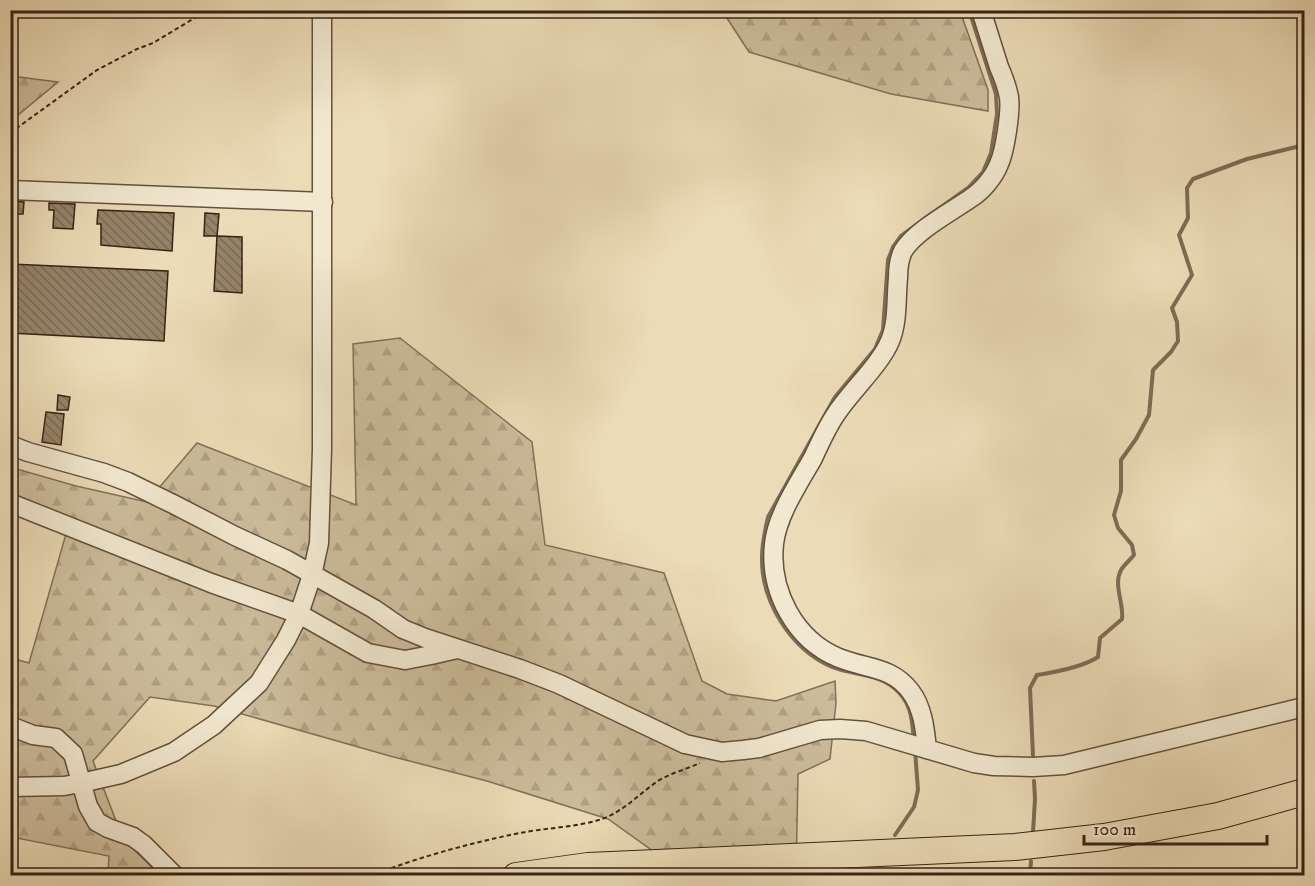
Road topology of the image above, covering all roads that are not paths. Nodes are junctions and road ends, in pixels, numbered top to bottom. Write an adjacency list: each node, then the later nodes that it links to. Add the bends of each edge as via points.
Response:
1 (322, 10): 4 (street)
2 (981, 10): 12 (street, via 1009,97 999,165 978,194 922,232 902,253 894,329 889,342 836,414 787,506 774,543 776,585 793,622 837,657 888,672 901,682 919,708 924,727)
3 (10, 190): 4 (street)
4 (323, 202): 7 (street, via 322,449 319,543)
5 (10, 445): 7 (street, via 128,482)
6 (10, 503): 8 (street)
7 (312, 575): 8 (street); 9 (street, via 403,629)
8 (299, 614): 9 (street, via 368,653 405,660); 13 (street, via 259,683 214,725 174,752 121,774)
9 (457, 649): 12 (street, via 559,684 685,744 722,752 759,748 830,729 866,731)
10 (1305, 707): 12 (street, via 1064,765 994,766)
11 (10, 726): 13 (street, via 56,738 74,754)
12 (918, 746)
13 (81, 783): 14 (street); 17 (street, via 97,822 133,837)
14 (10, 787)
15 (1305, 792): 16 (highway, via 1218,816 1104,837 1015,846)
16 (698, 860): 18 (highway, via 588,866); 19 (highway)
17 (174, 876)
18 (516, 876)
19 (592, 876)

